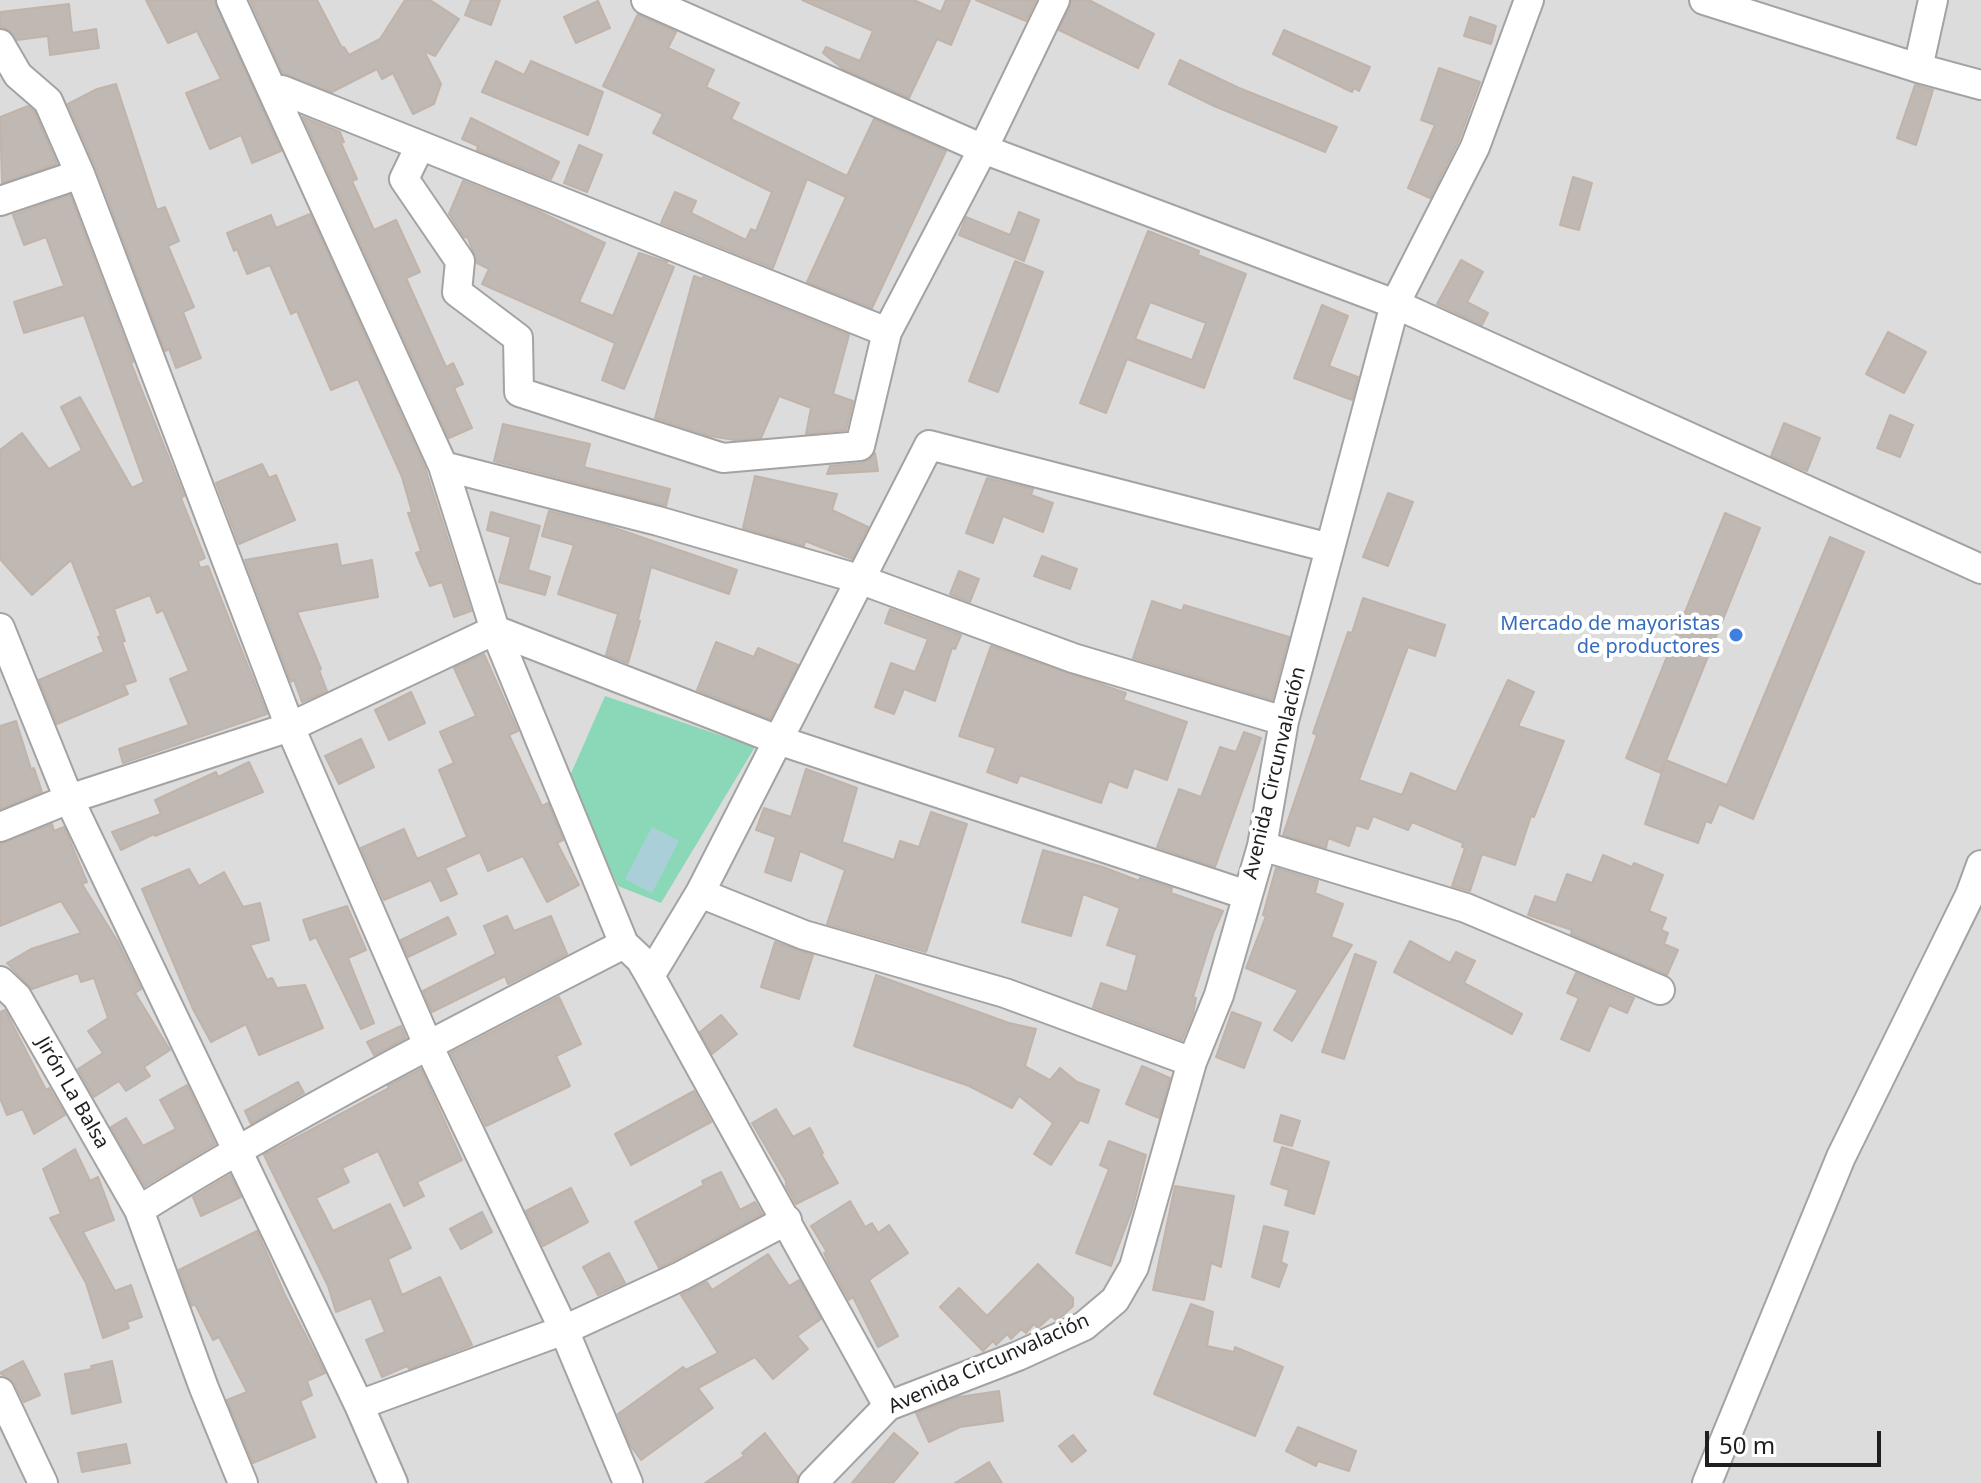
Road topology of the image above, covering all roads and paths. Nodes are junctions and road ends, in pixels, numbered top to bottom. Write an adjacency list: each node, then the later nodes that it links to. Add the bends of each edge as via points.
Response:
1 (231, 0): 17 (street)
2 (646, 0): 12 (street)
3 (1055, 0): 12 (street)
4 (1529, 0): 15 (street, Avenida Circunvalación, via 1475,147)
5 (1704, 0): 8 (street)
6 (1933, 0): 8 (street)
7 (0, 44): 13 (street, via 18,75 48,101)
8 (1918, 68): 9 (street)
9 (1981, 85)
10 (282, 90): 11 (street)
11 (420, 146): 16 (street); 16 (street, via 404,179 460,261 457,292 518,338 519,392 723,458 860,446)
12 (983, 149): 15 (street); 16 (street)
13 (80, 174): 14 (street); 24 (street)
14 (0, 201)
15 (1395, 304): 18 (street, Avenida Circunvalación); 19 (street)
16 (887, 332)
17 (443, 466): 20 (street); 22 (street)
18 (1330, 548): 20 (street, via 929,445); 23 (street, Avenida Circunvalación)
19 (1981, 569)
20 (859, 579): 23 (street, via 1073,658); 25 (street)
21 (0, 628): 26 (street)
22 (495, 630): 24 (street); 25 (street); 32 (street)
23 (1284, 721): 28 (street, Avenida Circunvalación)
24 (290, 727): 26 (street); 36 (street)
25 (778, 740): 30 (street); 31 (street)
26 (69, 799): 27 (street); 38 (street)
27 (0, 827)
28 (1262, 846): 31 (street, Avenida Circunvalación); 35 (street, via 1466,908)
29 (1981, 865): 50 (street, via 1841,1157)
30 (700, 893): 33 (street); 37 (street, via 804,935 1005,993)
31 (1247, 895): 37 (street, Avenida Circunvalación, via 1219,995)
32 (624, 944): 33 (street); 36 (street)
33 (650, 976): 40 (street)
34 (0, 981): 39 (street, Jirón La Balsa, via 17,997)
35 (1660, 990)
36 (428, 1045): 38 (street); 41 (street)
37 (1192, 1062): 44 (street, Avenida Circunvalación, via 1134,1267 1115,1300 1084,1326)
38 (236, 1149): 39 (street); 43 (street)
39 (139, 1210): 46 (street, Jirón La Balsa)
40 (787, 1220): 41 (street); 44 (street)
41 (564, 1330): 43 (street); 48 (street)
42 (0, 1392): 45 (street)
43 (359, 1405): 47 (street)
44 (888, 1406): 49 (street, Avenida Circunvalación)
45 (43, 1483)
46 (243, 1483)
47 (393, 1483)
48 (628, 1483)
49 (813, 1483)
50 (1707, 1483)

